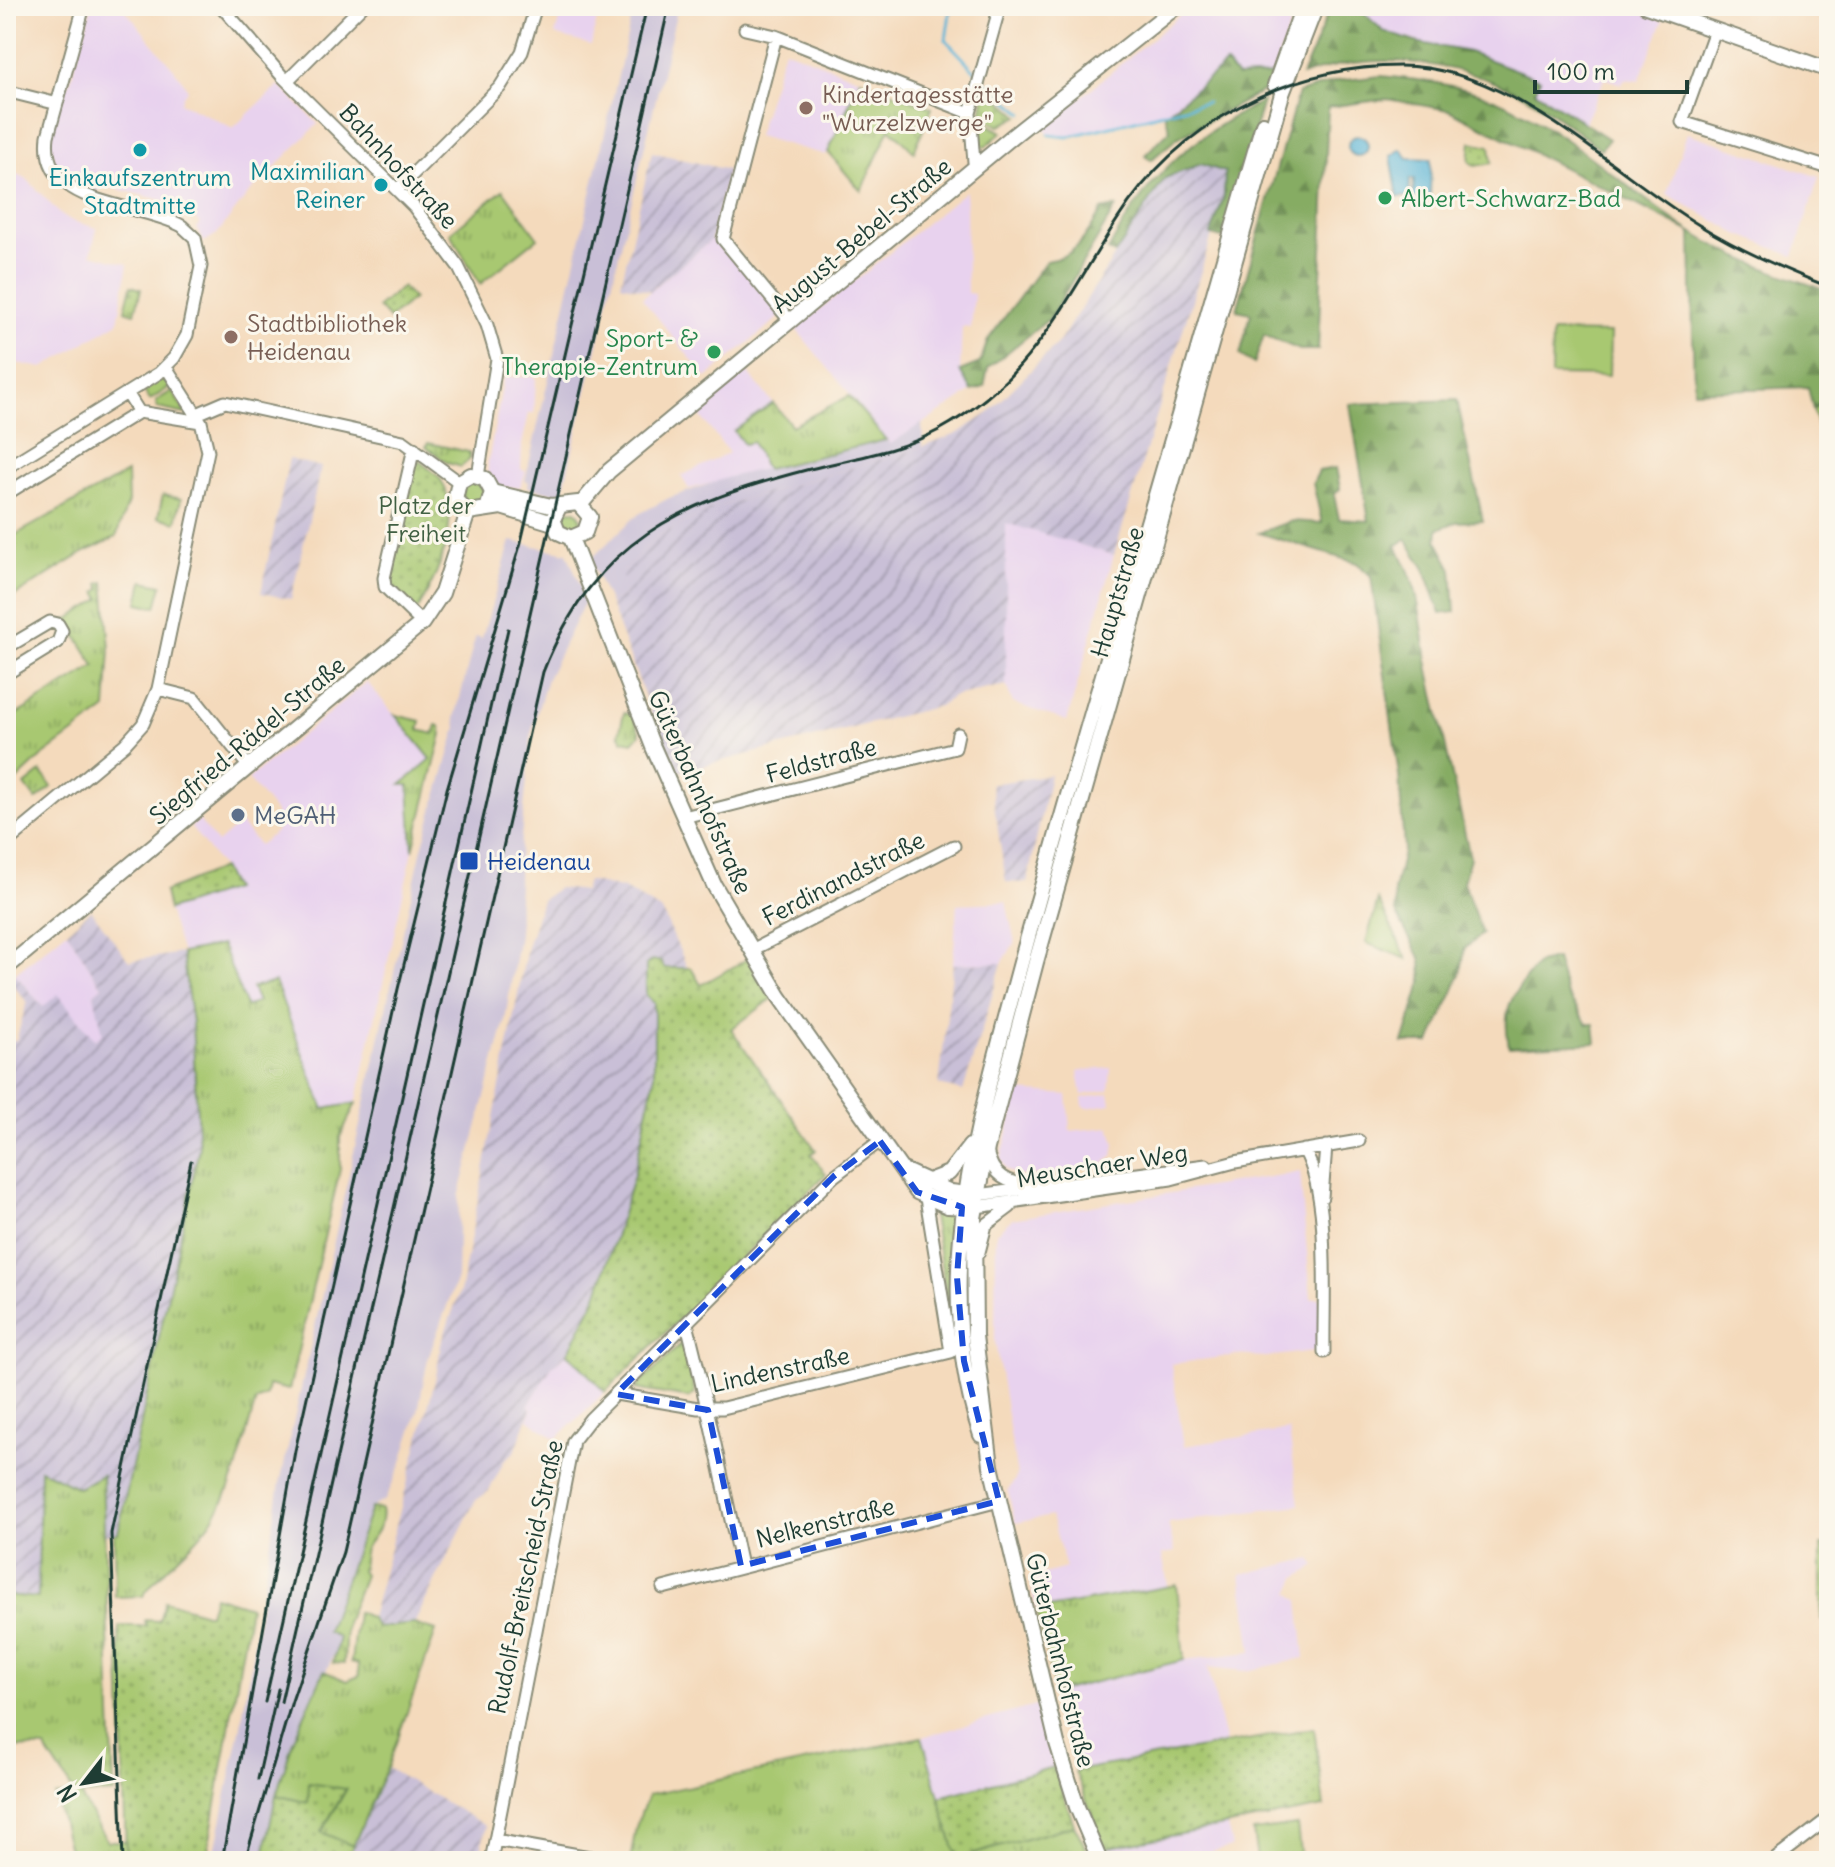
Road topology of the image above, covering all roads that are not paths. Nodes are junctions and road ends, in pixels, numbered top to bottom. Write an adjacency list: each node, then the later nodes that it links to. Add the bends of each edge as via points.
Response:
1 (84, 6): 16 (street)
2 (221, 6): 14 (street, Bahnhofstraße)
3 (362, 6): 14 (street)
4 (536, 6): 20 (street, via 522,52 500,87)
5 (1000, 6): 17 (street)
6 (1177, 6): 18 (main road, August-Bebel-Straße)
7 (1303, 6): 50 (main road, Hauptstraße, via 1194,357 1026,944)
8 (1316, 6): 50 (main road, Hauptstraße, via 1282,94)
9 (1646, 6): 11 (main road)
10 (745, 29): 12 (street)
11 (1714, 33): 13 (main road); 19 (street, via 1682,122)
12 (776, 36): 17 (street); 21 (street, via 723,239)
13 (1829, 70)
14 (287, 81): 20 (street, Bahnhofstraße)
15 (6, 91): 16 (street)
16 (54, 103): 22 (street, via 46,151 62,184 170,219 195,238 201,266 192,313 182,345)
17 (970, 113): 18 (street)
18 (977, 166): 21 (main road, August-Bebel-Straße)
19 (1829, 168)
20 (397, 190): 28 (street, Bahnhofstraße, via 458,266 495,345 498,373)
21 (791, 322): 32 (main road, August-Bebel-Straße, via 609,471)
22 (166, 367): 23 (street); 25 (street)
23 (127, 393): 24 (street); 27 (street)
24 (139, 412): 25 (street); 30 (street)
25 (199, 418): 26 (street, via 225,402 403,441); 40 (street, via 208,451 206,471)
26 (414, 448): 29 (street); 37 (street, via 384,578 385,587)
27 (6, 468)
28 (478, 476): 29 (main road); 31 (main road, via 488,482)
29 (459, 482): 34 (main road, via 455,500)
30 (6, 494)
31 (490, 499): 33 (main road); 34 (main road, via 479,512); 35 (main road)
32 (581, 504): 33 (main road, via 570,501); 36 (main road, via 590,523 581,536)
33 (559, 507): 35 (main road)
34 (468, 512): 37 (main road, Siegfried-Rädel-Straße, via 442,593)
35 (553, 523): 36 (main road)
36 (571, 538): 43 (main road, Güterbahnhofstraße)
37 (422, 623): 42 (main road, Siegfried-Rädel-Straße)
38 (6, 648): 39 (street, via 50,622 62,631 58,642)
39 (6, 674)
40 (158, 689): 42 (street, via 194,698); 44 (street, via 143,724 125,744)
41 (958, 734): 43 (street, Feldstraße, via 955,748)
42 (249, 767): 47 (main road, Siegfried-Rädel-Straße)
43 (684, 817): 46 (main road, Güterbahnhofstraße, via 714,885)
44 (6, 843)
45 (954, 846): 46 (street, Ferdinandstraße)
46 (752, 950): 48 (main road, Güterbahnhofstraße)
47 (6, 968)
48 (880, 1141): 54 (main road, Güterbahnhofstraße); 62 (street, Rudolf-Breitscheid-Straße, via 834,1176)
49 (1359, 1141): 51 (street, Meuschaer Weg)
50 (980, 1143): 55 (main road, via 949,1173); 56 (street, via 1003,1180); 58 (main road, Hauptstraße)
51 (1326, 1146): 52 (street, Meuschaer Weg); 60 (street)
52 (1304, 1150): 53 (street, Meuschaer Weg); 60 (street)
53 (1235, 1162): 56 (street, Meuschaer Weg); 59 (street, Meuschaer Weg, via 1171,1179)
54 (899, 1167): 55 (main road, Güterbahnhofstraße); 57 (main road, Güterbahnhofstraße)
55 (926, 1182): 58 (main road, Güterbahnhofstraße)
56 (1056, 1185): 58 (street, Meuschaer Weg)
57 (926, 1198): 58 (main road); 65 (street, Lindenstraße, via 951,1352)
58 (970, 1201): 59 (street, Meuschaer Weg); 61 (main road, Güterbahnhofstraße); 66 (main road, Güterbahnhofstraße, via 957,1277 964,1361)
59 (1023, 1201): 61 (street, via 986,1225)
60 (1320, 1205): 63 (street)
61 (974, 1292): 66 (main road, Güterbahnhofstraße)
62 (687, 1324): 64 (street, Rudolf-Breitscheid-Straße); 65 (street)
63 (1324, 1352)
64 (616, 1394): 65 (street, Lindenstraße); 71 (street, Rudolf-Breitscheid-Straße, via 573,1441)
65 (708, 1409): 68 (street)
66 (991, 1466): 67 (main road, Güterbahnhofstraße)
67 (999, 1501): 68 (street, Nelkenstraße); 75 (main road, Güterbahnhofstraße, via 1057,1743)
68 (741, 1566): 69 (street, Nelkenstraße)
69 (663, 1588)
70 (1829, 1818): 76 (street)
71 (495, 1840): 72 (street); 73 (street, Rudolf-Breitscheid-Straße)
72 (587, 1859): 74 (street)
73 (491, 1861)
74 (612, 1861)
75 (1100, 1861)
76 (1773, 1861)

